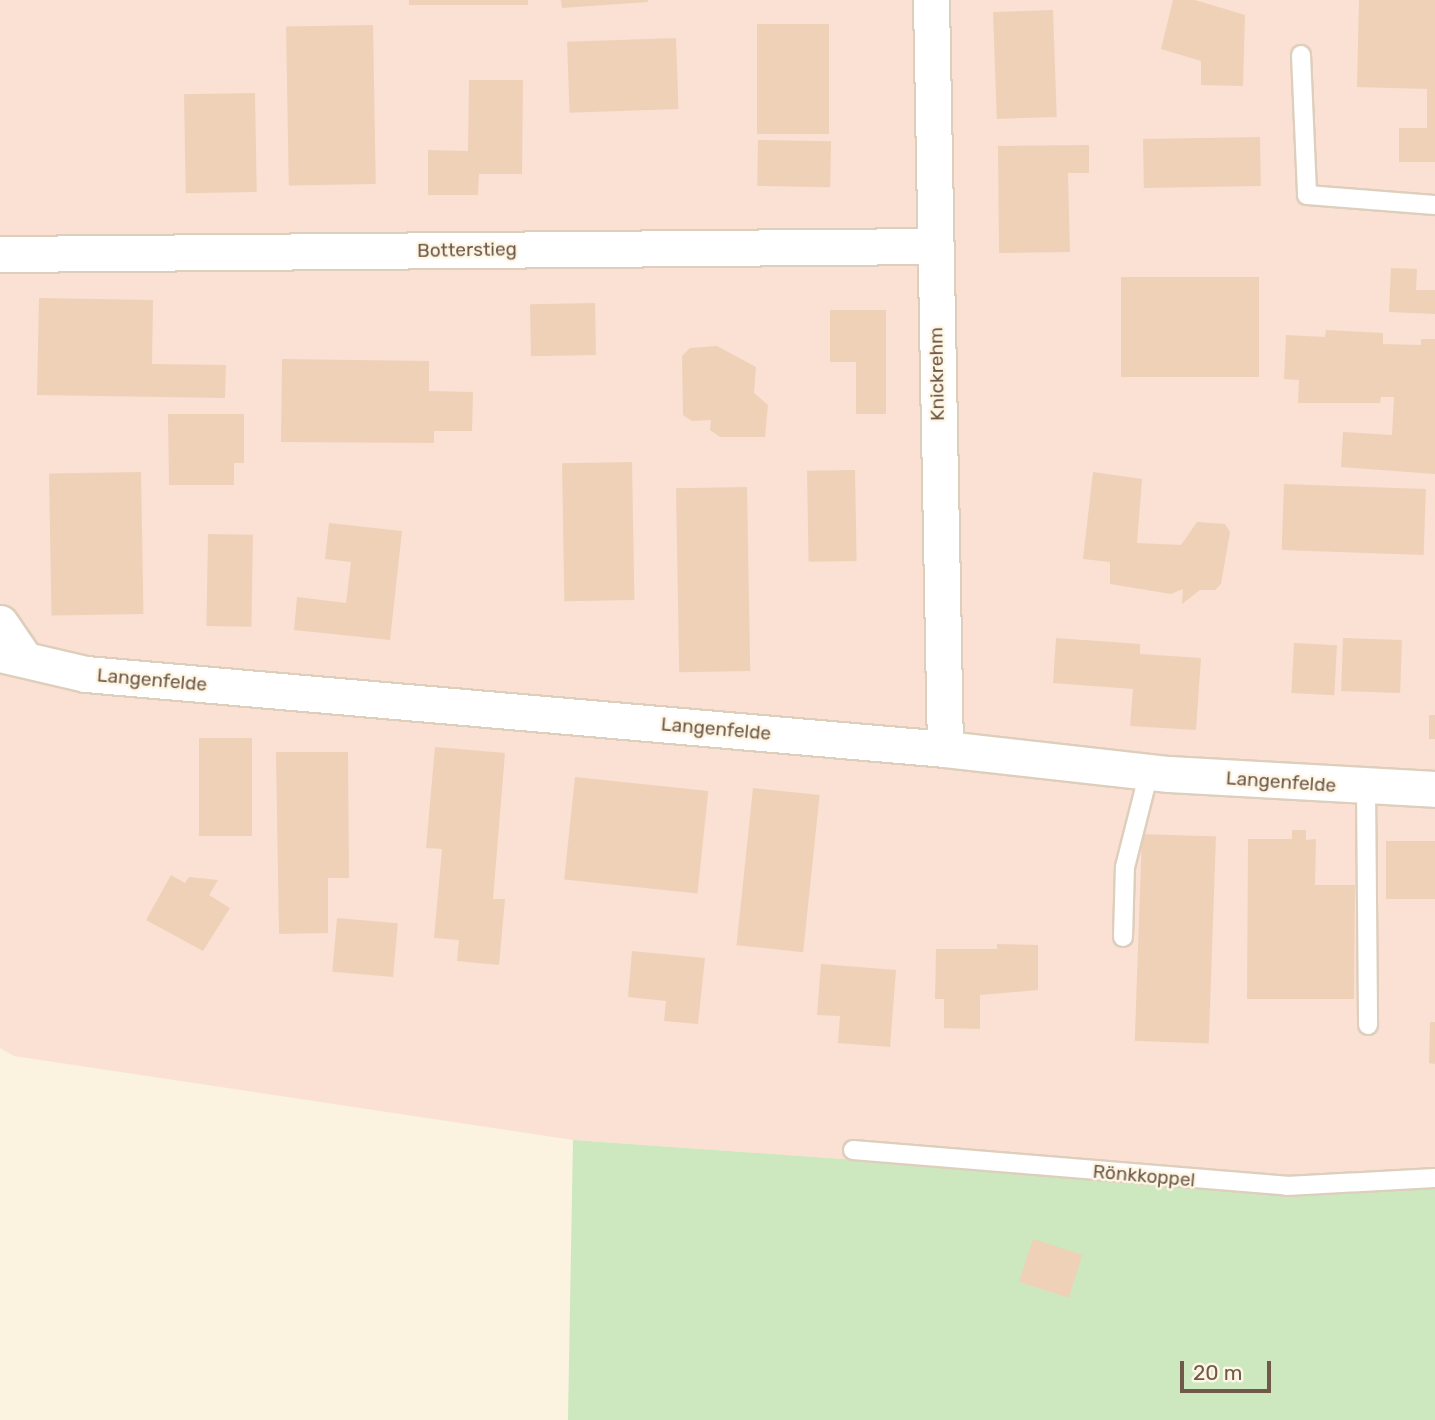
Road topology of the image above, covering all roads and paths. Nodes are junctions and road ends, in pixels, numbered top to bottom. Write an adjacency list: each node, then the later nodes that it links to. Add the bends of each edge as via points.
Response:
1 (931, 0): 4 (street, Knickrehm)
2 (1301, 55): 3 (lane, via 1307,195)
3 (1435, 205)
4 (934, 246): 5 (street, Botterstieg); 8 (street, Knickrehm)
5 (0, 254)
6 (0, 623): 7 (street)
7 (12, 656): 8 (street, Langenfelde, via 86,674)
8 (945, 748): 9 (street, Langenfelde)
9 (1149, 772): 10 (street, Langenfelde); 12 (lane, via 1125,867)
10 (1366, 787): 11 (street, Langenfelde); 13 (lane)
11 (1435, 789)
12 (1123, 937)
13 (1368, 1025)
14 (853, 1150): 15 (lane, Rönkkoppel, via 1287,1186)
15 (1435, 1178)

